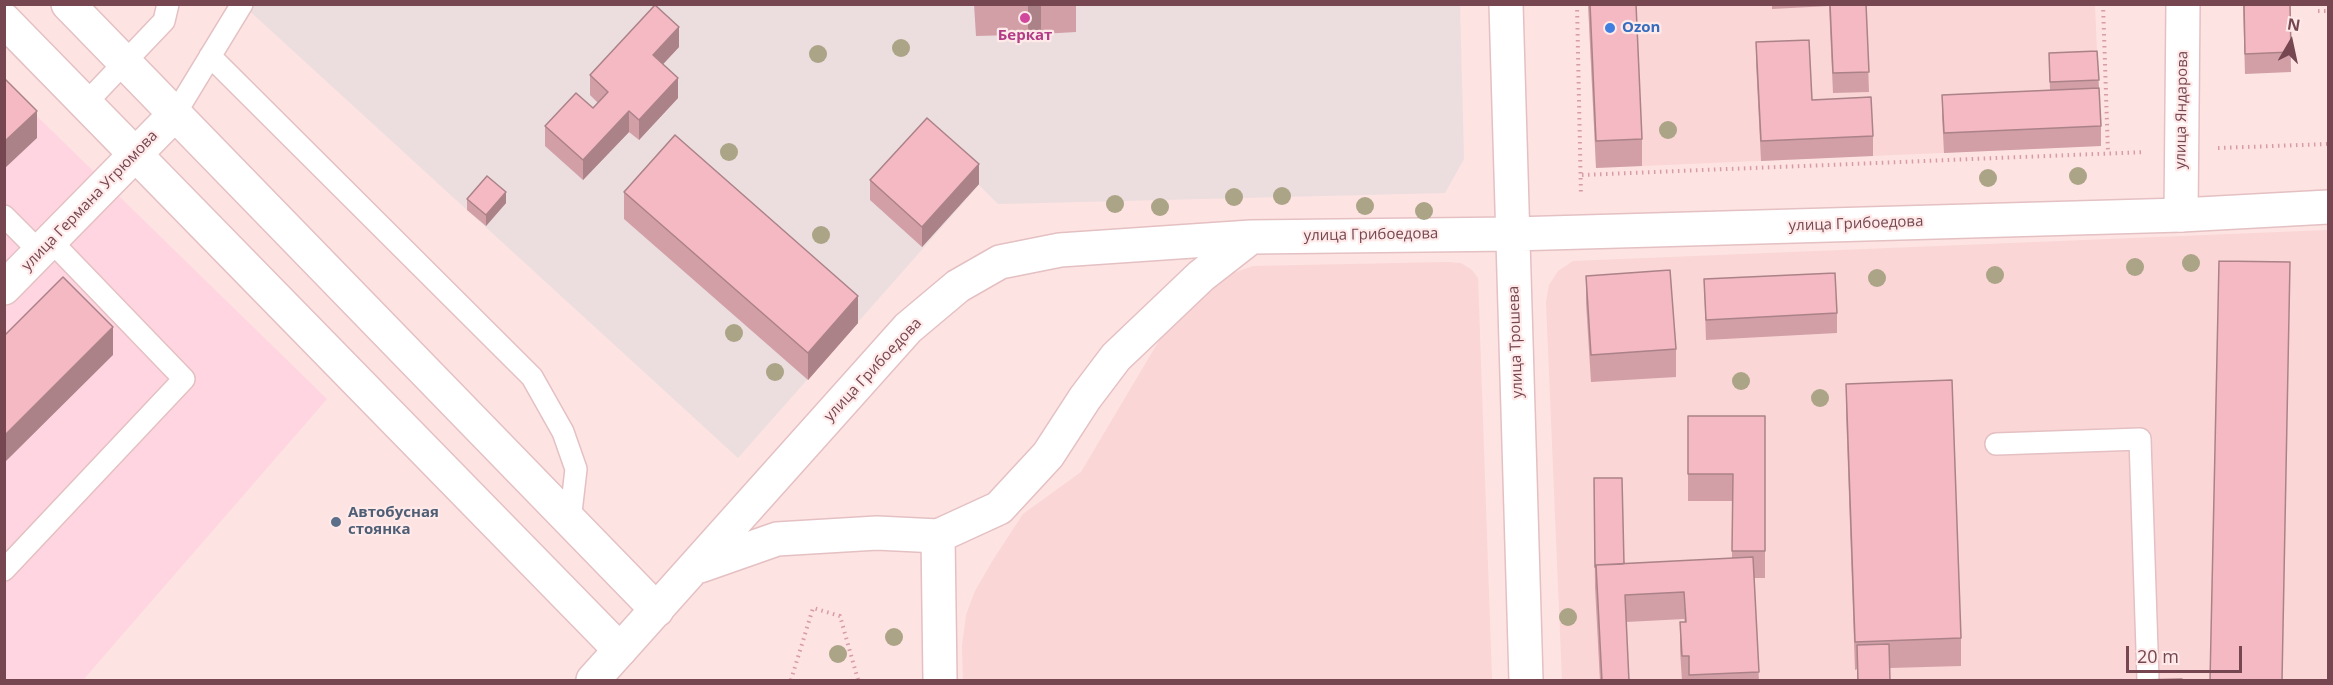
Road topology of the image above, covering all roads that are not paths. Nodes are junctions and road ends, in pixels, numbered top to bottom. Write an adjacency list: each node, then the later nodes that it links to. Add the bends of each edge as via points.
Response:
1 (68, 4): 8 (street)
2 (168, 4): 8 (lane, via 164,21)
3 (242, 4): 7 (lane)
4 (1506, 4): 15 (street, улица Трошева)
5 (2183, 4): 13 (street, улица Яндарова)
6 (4, 20): 9 (street)
7 (210, 56): 10 (lane); 20 (lane, via 532,377 563,432 576,469)
8 (125, 63): 9 (lane); 10 (street)
9 (86, 103): 11 (street)
10 (175, 114): 11 (street, улица Германа Угрюмова); 20 (street)
11 (136, 155): 17 (street, улица Германа Угрюмова); 25 (street)
12 (2328, 207): 13 (street, улица Грибоедова)
13 (2181, 215): 15 (street, улица Грибоедова)
14 (4, 216): 17 (lane)
15 (1513, 234): 16 (street, улица Грибоедова); 28 (street, улица Трошева)
16 (1251, 237): 21 (street, via 1201,276 1116,357 1048,454 999,508); 22 (street, улица Грибоедова, via 1060,250 1000,262 958,286 908,328)
17 (46, 247): 18 (street, улица Германа Угрюмова); 23 (lane, via 184,379)
18 (4, 288)
19 (1996, 444): 29 (lane, via 2139,439)
20 (570, 520): 24 (street)
21 (938, 536): 22 (street, via 876,533 777,539); 27 (street)
22 (696, 568): 24 (street, улица Грибоедова)
23 (4, 570)
24 (657, 610): 25 (street, улица Грибоедова)
25 (620, 650): 26 (street, улица Грибоедова)
26 (593, 681)
27 (940, 681)
28 (1526, 681)
29 (2148, 681)

